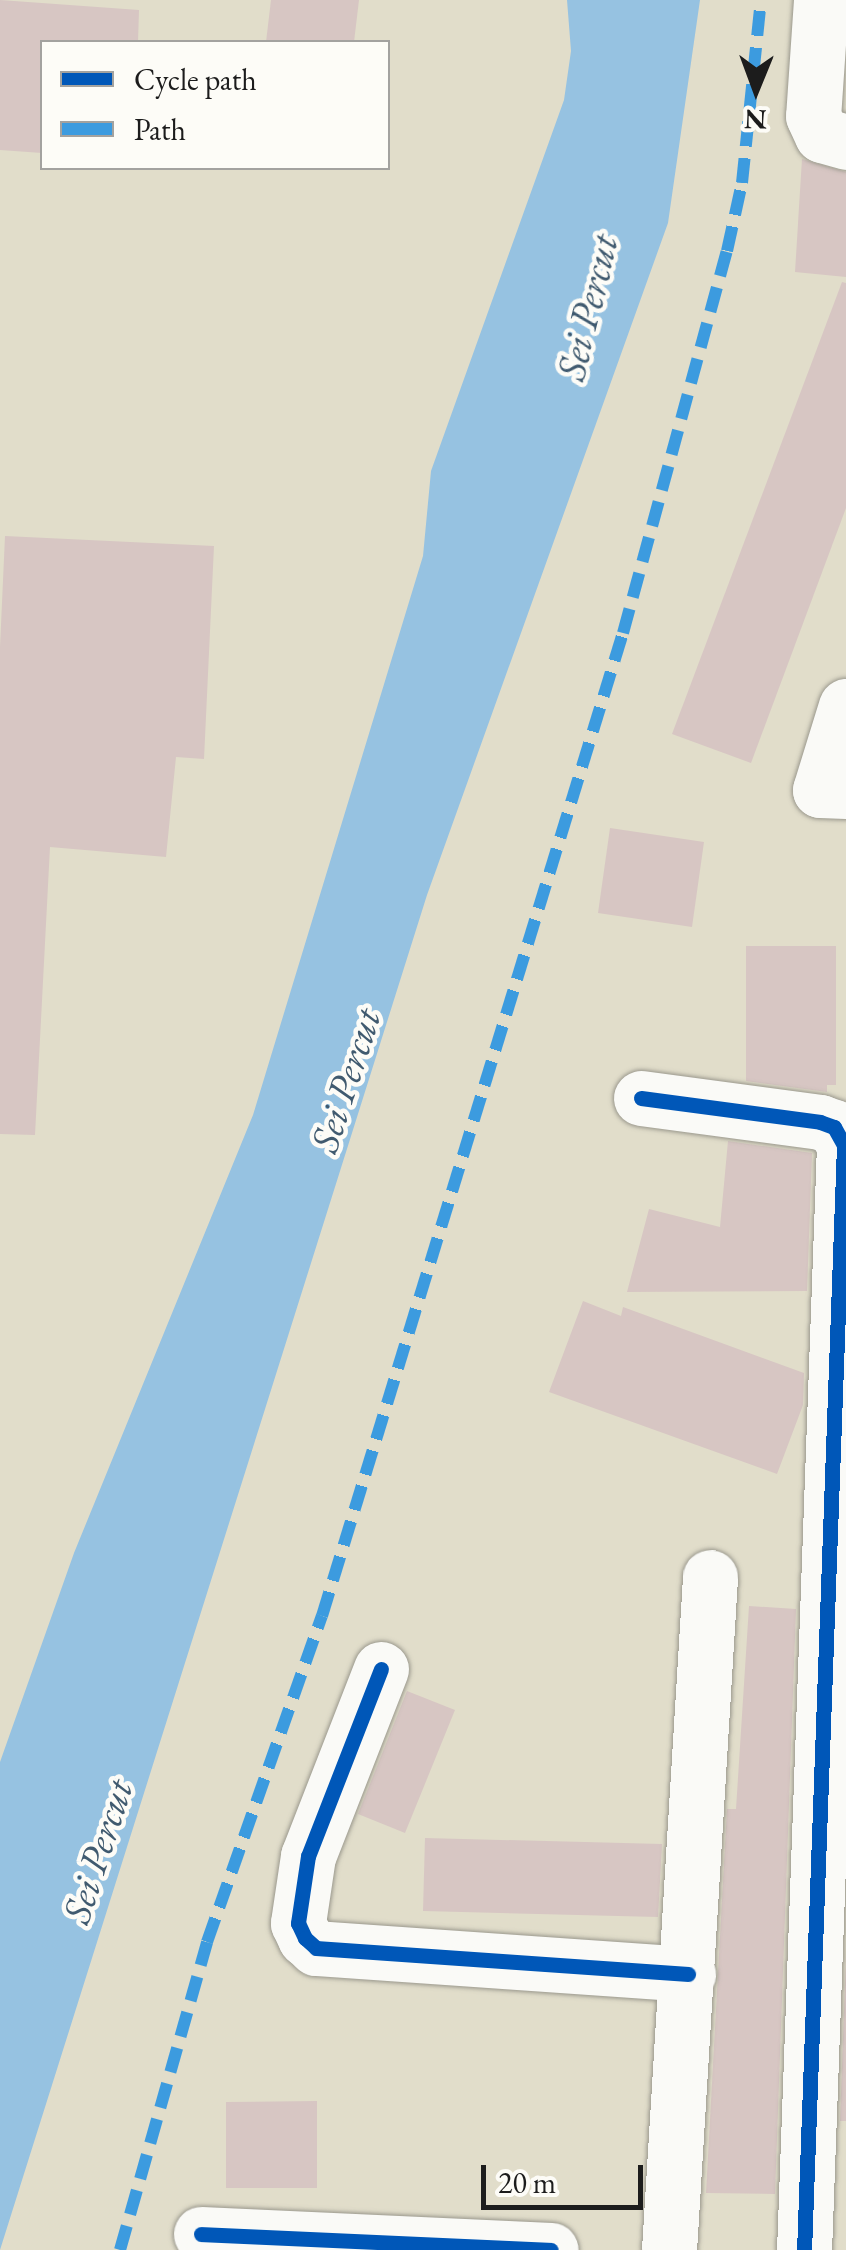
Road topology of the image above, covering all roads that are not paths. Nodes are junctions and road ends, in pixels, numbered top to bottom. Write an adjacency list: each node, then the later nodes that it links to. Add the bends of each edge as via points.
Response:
1 (821, 0): 2 (street, via 814,125 829,139)
2 (846, 142)
3 (846, 706): 4 (street, via 820,790)
4 (846, 791)
5 (641, 1098): 12 (street, via 820,1122 834,1127 844,1145)
6 (710, 1578): 8 (street)
7 (381, 1669): 8 (street, via 308,1856 298,1924 305,1938 316,1948)
8 (688, 1974): 11 (street)
9 (202, 2234): 10 (street)
10 (551, 2250)
11 (669, 2250)
12 (804, 2250)

